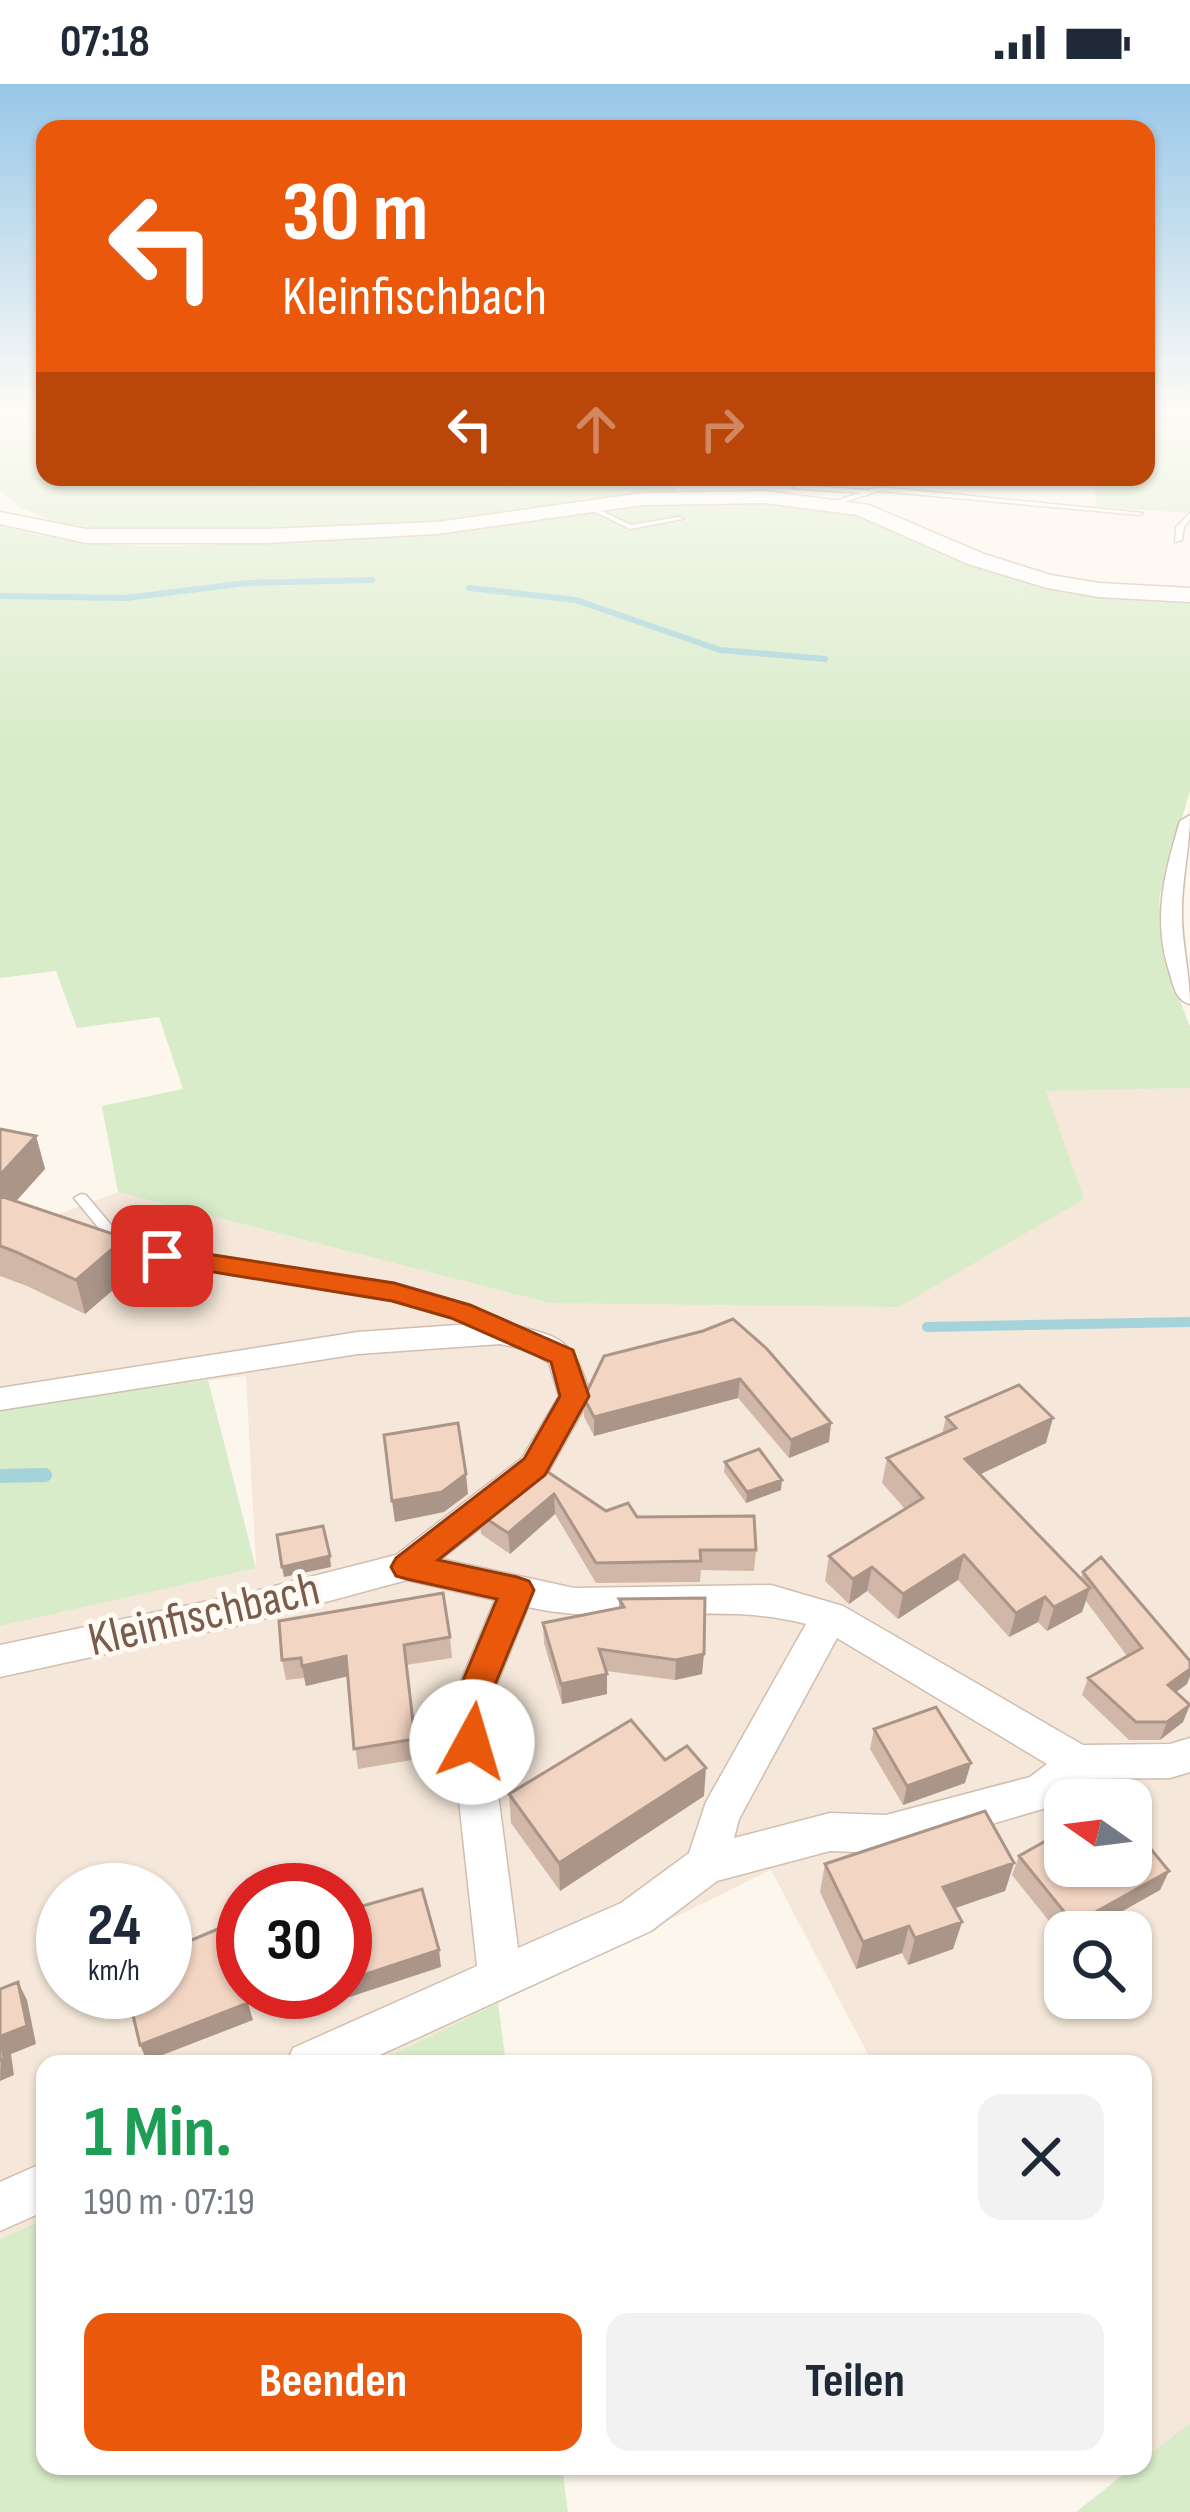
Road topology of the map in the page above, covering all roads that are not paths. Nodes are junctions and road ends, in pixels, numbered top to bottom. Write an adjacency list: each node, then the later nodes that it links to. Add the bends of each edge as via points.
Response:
1 (11, 520): 2 (main road, via 86,536 266,536)
2 (484, 520)
3 (616, 520): 4 (lane, via 630,527)
4 (671, 520)
5 (891, 520): 8 (main road, via 1047,581)
6 (1185, 520): 7 (lane)
7 (1178, 540)
8 (1190, 595)
9 (1190, 821): 10 (street, via 1168,898 1175,962)
10 (1190, 997)
11 (81, 1198): 12 (lane, via 117,1241 139,1249 394,1292)
12 (500, 1333): 13 (street, Kleinfischbach, via 358,1343); 14 (street, Kleinfischbach, via 563,1357 575,1396 535,1467)
13 (0, 1400)
14 (407, 1567): 15 (street, Kleinfischbach); 17 (street, Kleinfischbach)
15 (517, 1590): 16 (street, Kleinfischbach, via 574,1603 771,1600); 21 (street, via 468,1709)
16 (830, 1616): 19 (street, Kleinfischbach); 20 (street, via 719,1815)
17 (0, 1661)
18 (1190, 1755): 19 (street)
19 (1078, 1762): 20 (street, via 1042,1792 975,1811 886,1834 830,1832)
20 (706, 1865): 21 (street, via 636,1917)
21 (500, 1976): 22 (street)
22 (329, 2055)
23 (36, 2190): 24 (street)
24 (0, 2207)

